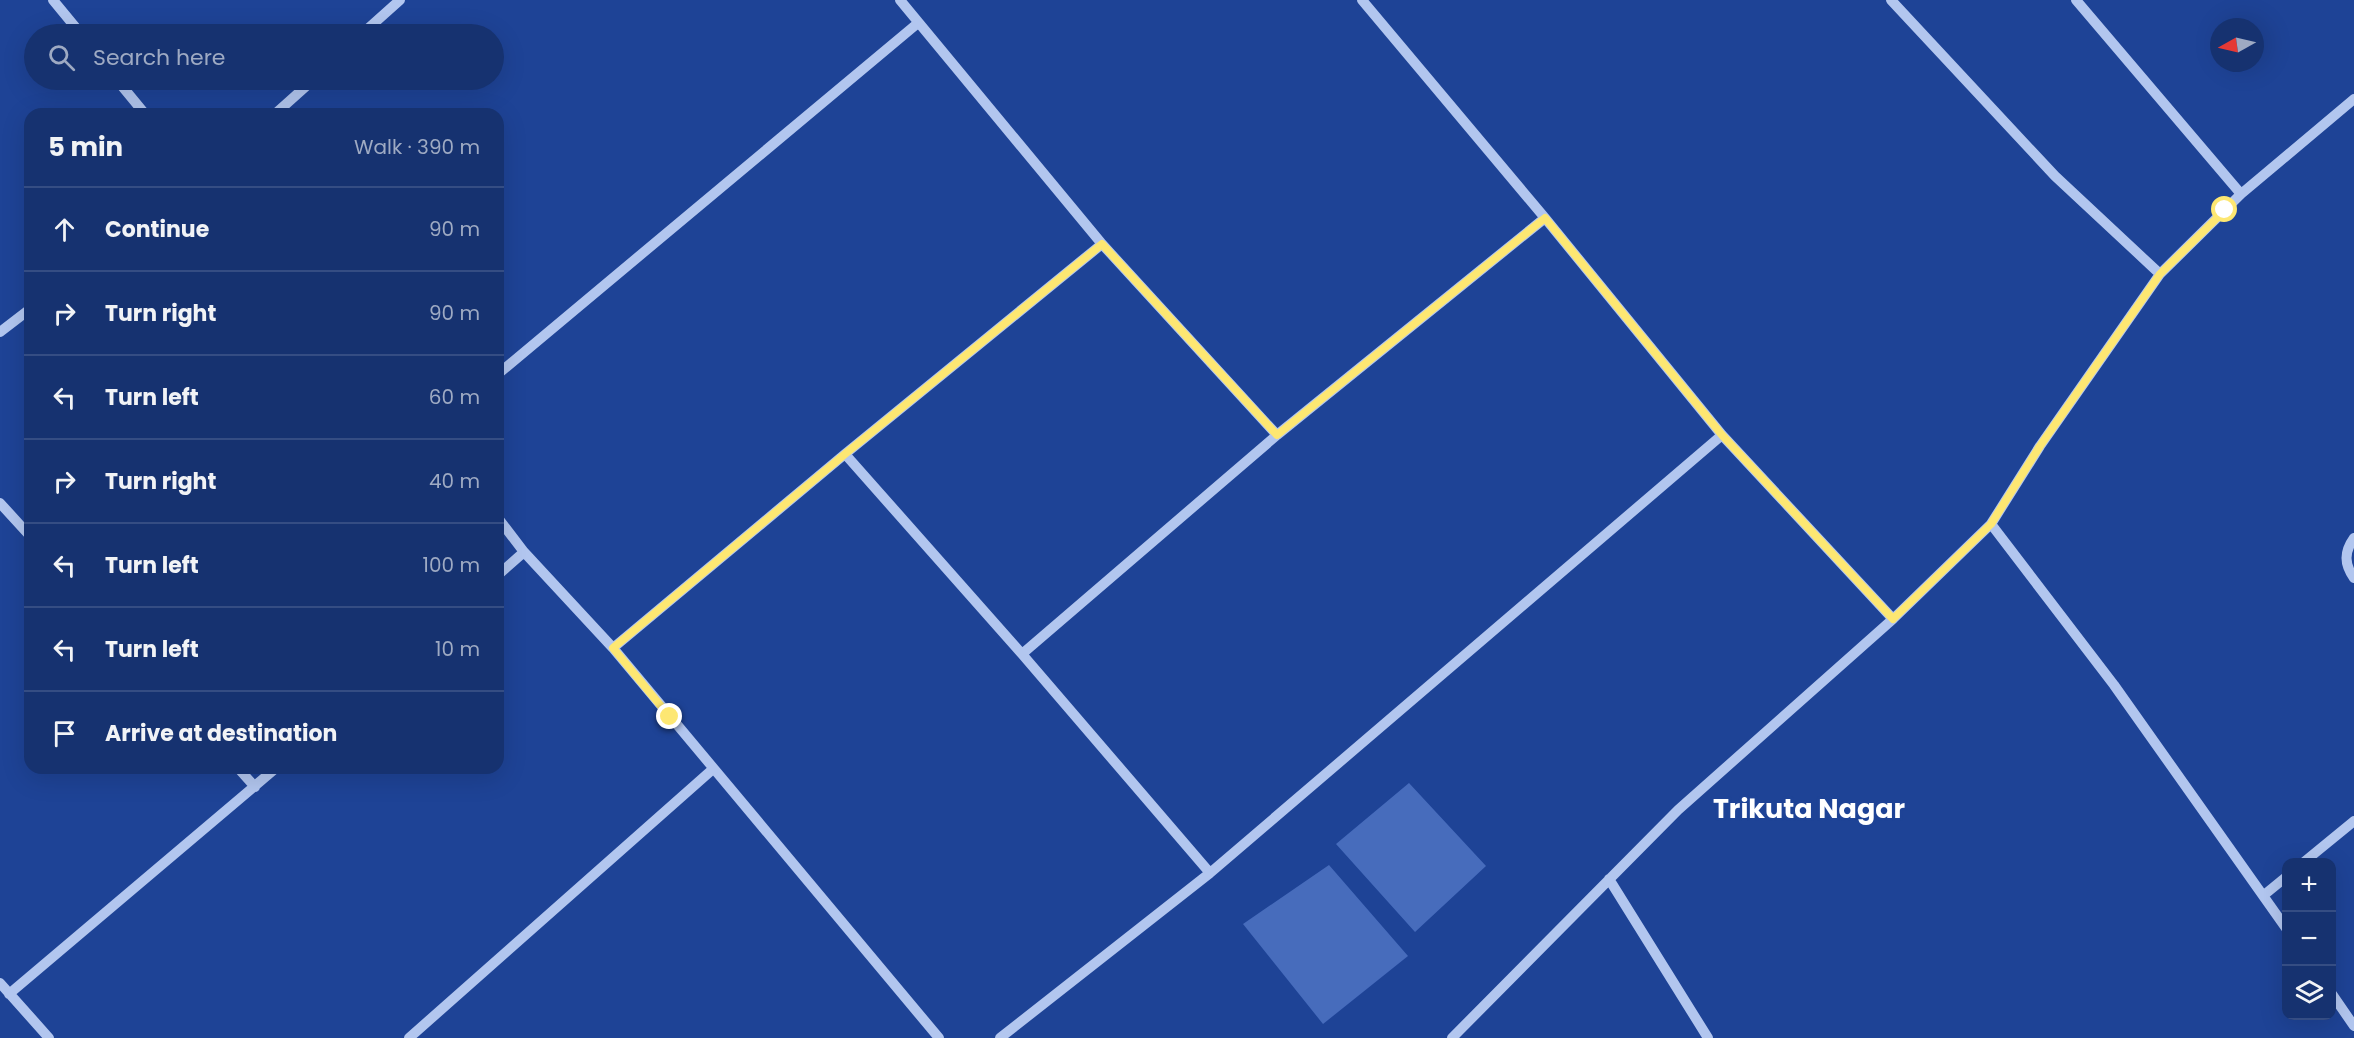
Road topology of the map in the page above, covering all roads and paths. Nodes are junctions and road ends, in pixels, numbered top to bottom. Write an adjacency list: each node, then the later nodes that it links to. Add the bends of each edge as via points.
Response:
1 (53, 0): 8 (street)
2 (400, 0): 9 (street)
3 (900, 0): 7 (street)
4 (1362, 0): 16 (street)
5 (1891, 0): 18 (street, via 2055,176)
6 (2076, 0): 15 (street)
7 (918, 23): 17 (street); 21 (street)
8 (73, 24)
9 (373, 24)
10 (125, 90): 13 (street)
11 (302, 90): 14 (street)
12 (2354, 99): 15 (street)
13 (140, 108)
14 (282, 108)
15 (2241, 194): 18 (street)
16 (1545, 218): 22 (street); 23 (street)
17 (1102, 244): 22 (street); 24 (street)
18 (2160, 274): 26 (street, via 2040,446)
19 (24, 314): 20 (street)
20 (0, 332)
21 (504, 369)
22 (1277, 435): 35 (street)
23 (1722, 435): 33 (street); 42 (street)
24 (845, 454): 34 (street); 35 (street)
25 (0, 503): 28 (street)
26 (1991, 524): 33 (street); 45 (street, via 2114,685)
27 (504, 526): 30 (street)
28 (24, 529)
29 (2354, 538): 32 (street, via 2346,557)
30 (524, 552): 31 (street); 34 (street)
31 (504, 569)
32 (2354, 578)
33 (1893, 619): 43 (street, via 1678,810)
34 (613, 648): 36 (street)
35 (1022, 654): 42 (street)
36 (713, 768): 51 (street); 53 (street)
37 (243, 774): 39 (street)
38 (269, 774): 39 (street)
39 (255, 787): 48 (street)
40 (2354, 821): 41 (street)
41 (2309, 858)
42 (1210, 873): 54 (street)
43 (1608, 879): 55 (street); 56 (street)
44 (2282, 880): 45 (street)
45 (2264, 895): 46 (street)
46 (2282, 922)
47 (0, 983): 48 (street)
48 (9, 994): 52 (street)
49 (2336, 1001): 50 (street)
50 (2354, 1026)
51 (414, 1036)
52 (49, 1038)
53 (939, 1038)
54 (1000, 1038)
55 (1452, 1038)
56 (1708, 1038)

